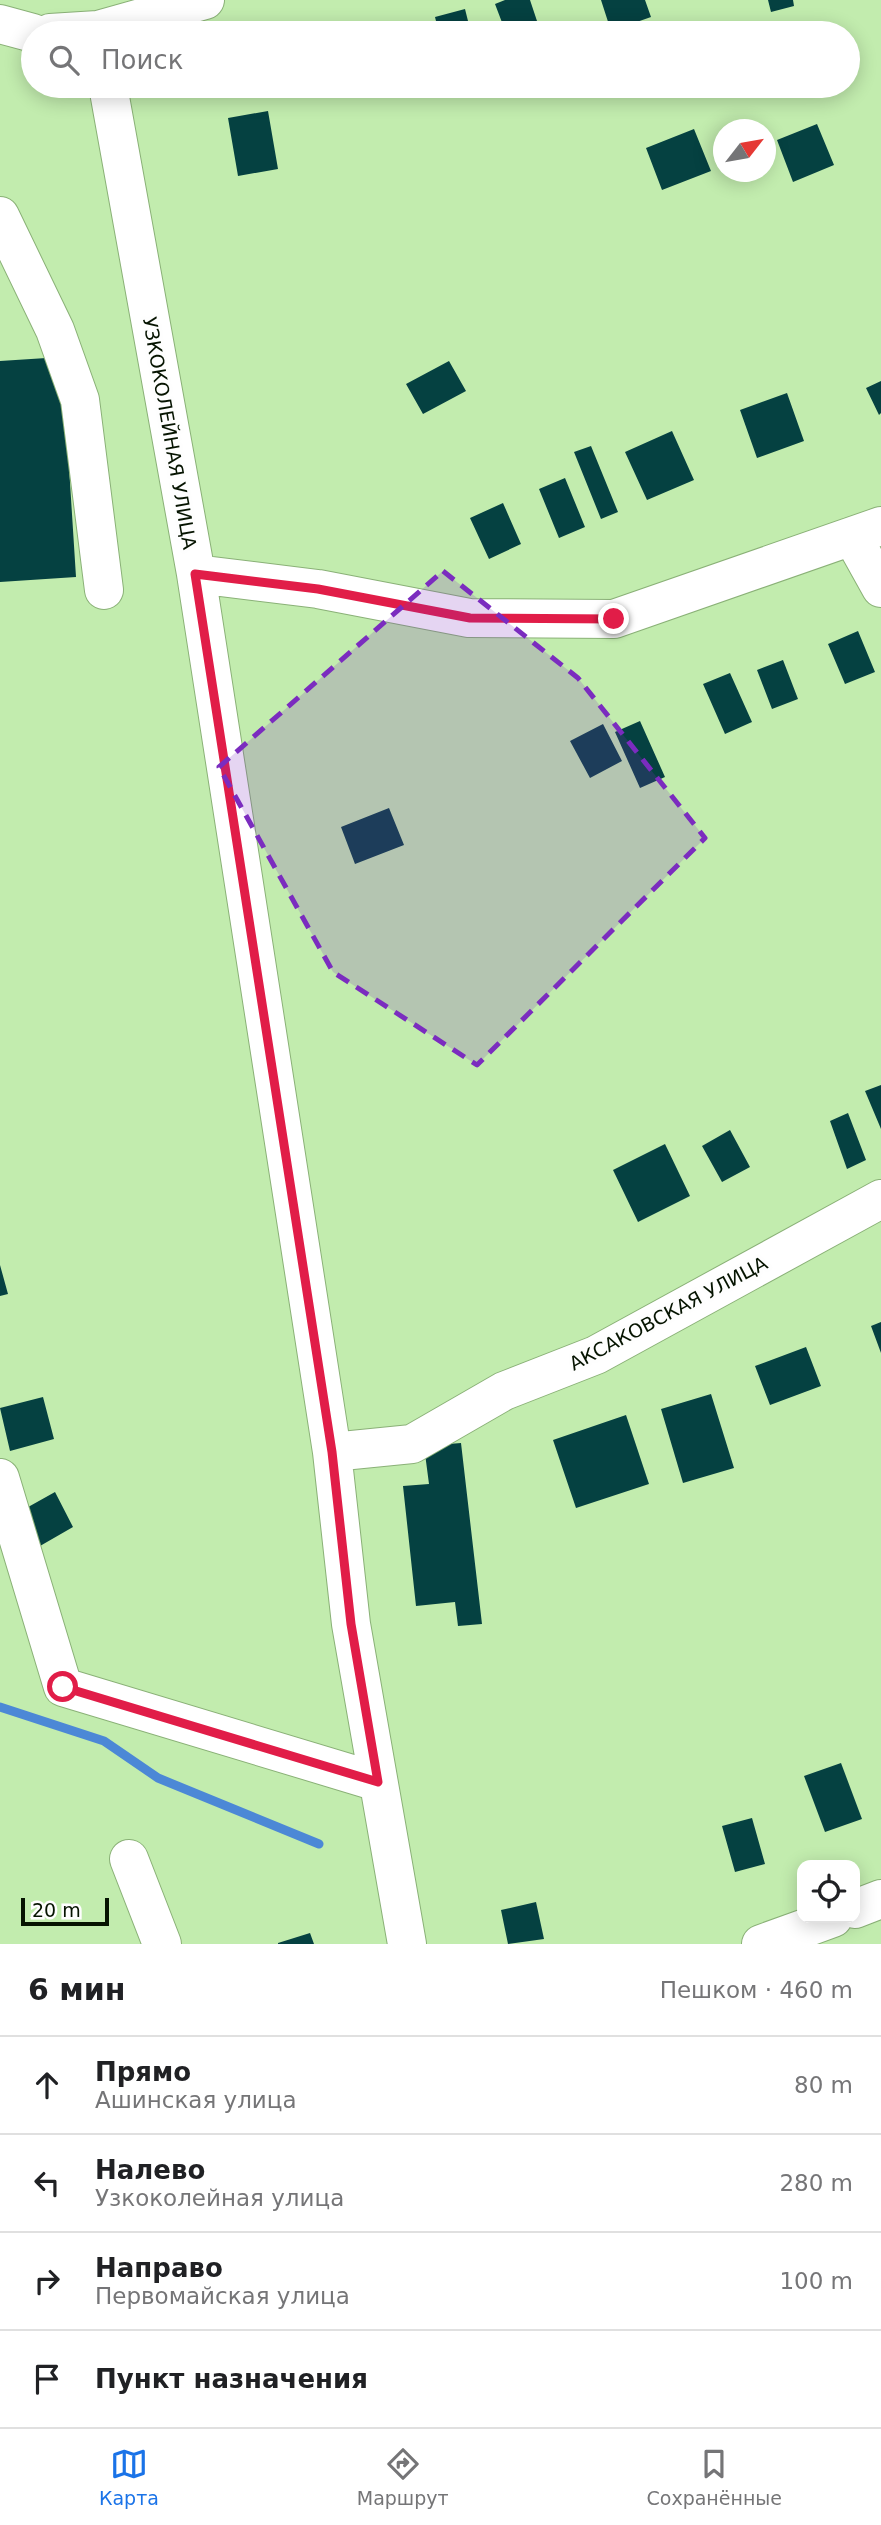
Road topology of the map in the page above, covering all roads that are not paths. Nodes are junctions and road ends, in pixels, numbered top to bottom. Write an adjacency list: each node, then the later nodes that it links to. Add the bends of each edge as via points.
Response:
1 (205, 0): 2 (street)
2 (97, 21)
3 (0, 24): 4 (street)
4 (21, 30)
5 (110, 98): 8 (street, УЗКОКОЛЕЙНАЯ УЛИЦА)
6 (0, 216): 10 (street, via 55,330 80,400)
7 (866, 531): 8 (street, via 614,619 470,618 318,589); 9 (street)
8 (195, 574): 12 (street, УЗКОКОЛЕЙНАЯ УЛИЦА)
9 (881, 588)
10 (104, 590)
11 (881, 1199): 12 (street, АКСАКОВСКАЯ УЛИЦА, via 596,1355 504,1391 412,1444)
12 (332, 1452): 14 (street, УЗКОКОЛЕЙНАЯ УЛИЦА, via 351,1624)
13 (0, 1478): 14 (street, via 63,1687)
14 (378, 1782): 20 (street, УЗКОКОЛЕЙНАЯ УЛИЦА)
15 (129, 1859): 19 (street)
16 (881, 1899): 17 (street)
17 (860, 1907)
18 (819, 1923): 21 (street)
19 (162, 1944)
20 (407, 1944)
21 (761, 1944)

